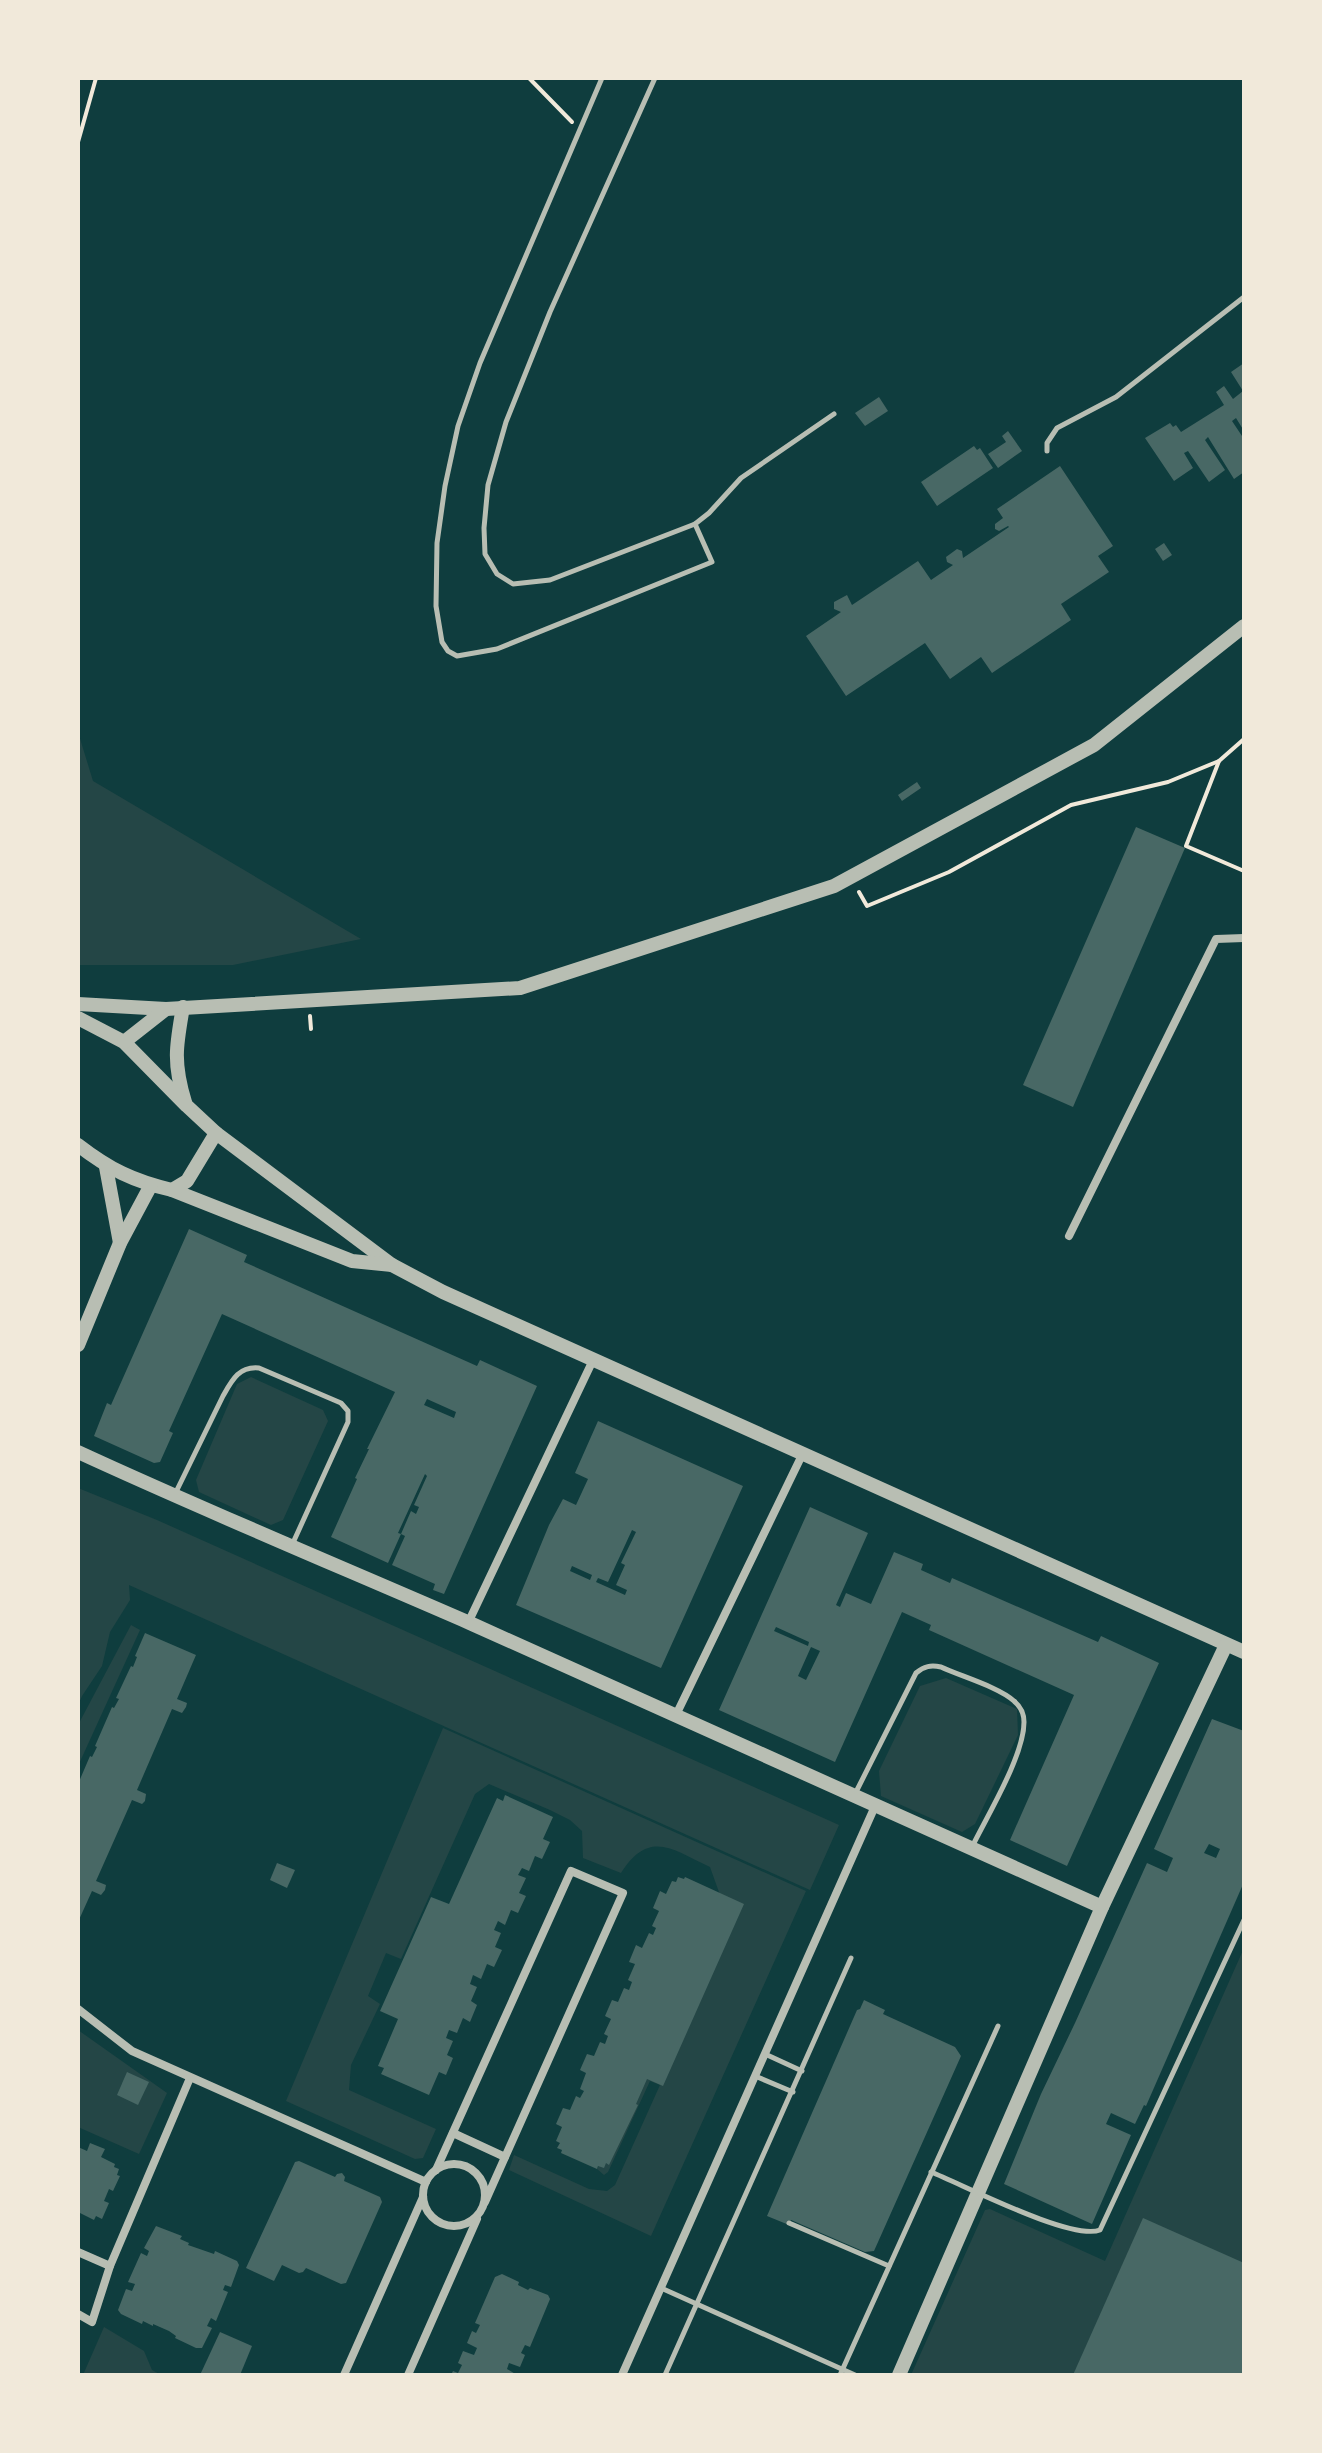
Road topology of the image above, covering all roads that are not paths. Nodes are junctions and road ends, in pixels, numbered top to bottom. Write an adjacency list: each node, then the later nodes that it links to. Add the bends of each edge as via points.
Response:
1 (602, 78): 6 (lane, via 458,426 437,543 436,606 442,642 457,656 497,649 712,562)
2 (655, 78): 6 (lane, via 506,422 488,485 485,554 497,574 513,584 538,582)
3 (1244, 297): 5 (lane, via 1116,397 1057,428)
4 (834, 414): 6 (lane, via 741,478)
5 (1047, 451)
6 (695, 524)
7 (1244, 626): 10 (street, via 1094,745 834,886 520,988)
8 (1244, 938): 20 (street, via 1216,939)
9 (78, 1004): 11 (street)
10 (183, 1007): 11 (street); 14 (street, via 175,1050)
11 (166, 1009): 13 (street)
12 (78, 1018): 13 (street)
13 (124, 1042): 14 (street)
14 (187, 1106): 15 (street)
15 (216, 1133): 19 (street, via 187,1181); 22 (street)
16 (78, 1145): 17 (street)
17 (106, 1167): 18 (street); 21 (street)
18 (151, 1185): 19 (street); 21 (street)
19 (172, 1190): 22 (street, via 352,1261)
20 (1069, 1236)
21 (120, 1243): 23 (street)
22 (392, 1265): 24 (street)
23 (78, 1345)
24 (594, 1358): 26 (street); 29 (street)
25 (81, 1453): 27 (street)
26 (803, 1453): 30 (street); 32 (street)
27 (174, 1495): 28 (street); 28 (lane, via 230,1382 243,1369 259,1368 341,1403 348,1422)
28 (291, 1548): 29 (street)
29 (468, 1623): 32 (street)
30 (1226, 1645): 31 (street); 36 (street)
31 (1244, 1652)
32 (676, 1715): 33 (street)
33 (854, 1795): 34 (street); 35 (lane, via 921,1669 941,1667 1005,1695 1022,1711 1023,1732)
34 (876, 1804): 35 (street); 41 (street)
35 (972, 1848): 36 (street)
36 (1102, 1907): 51 (street)
37 (1244, 1920): 51 (lane, via 1100,2230 1055,2225)
38 (851, 1958): 42 (lane)
39 (78, 2009): 44 (street, via 132,2051)
40 (998, 2026): 49 (lane)
41 (765, 2054): 42 (lane); 43 (street)
42 (802, 2071): 45 (lane)
43 (755, 2076): 45 (lane); 59 (street)
44 (190, 2078): 50 (street); 57 (street)
45 (793, 2092): 60 (lane)
46 (453, 2133): 47 (street); 47 (street, via 571,1871 623,1893); 48 (street)
47 (505, 2157): 53 (street)
48 (436, 2170): 50 (street); 53 (street, via 464,2166 477,2174)
49 (931, 2172): 51 (lane); 58 (lane)
50 (426, 2182): 52 (street)
51 (977, 2191): 68 (street)
52 (423, 2197): 54 (street, via 427,2211 452,2227); 63 (street)
53 (485, 2202): 54 (street)
54 (479, 2215): 64 (street)
55 (789, 2223): 58 (lane)
56 (78, 2252): 57 (street)
57 (110, 2266): 61 (street, via 92,2322)
58 (889, 2266): 62 (lane)
59 (661, 2288): 60 (lane); 65 (street)
60 (697, 2304): 62 (lane); 66 (lane)
61 (78, 2314)
62 (841, 2372): 67 (lane)
63 (344, 2375)
64 (408, 2375)
65 (622, 2375)
66 (665, 2375)
67 (855, 2375)
68 (899, 2375)

